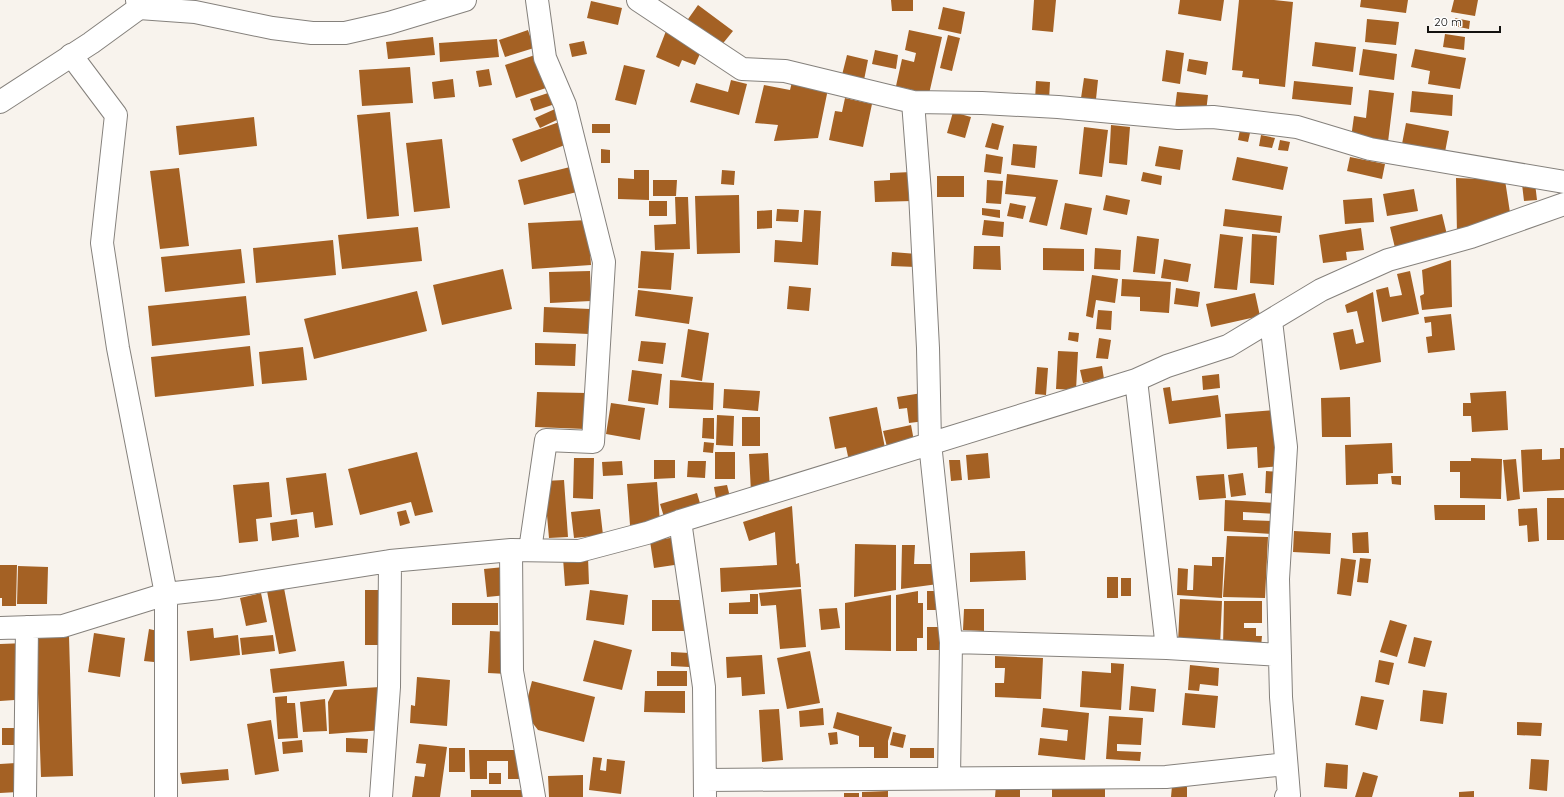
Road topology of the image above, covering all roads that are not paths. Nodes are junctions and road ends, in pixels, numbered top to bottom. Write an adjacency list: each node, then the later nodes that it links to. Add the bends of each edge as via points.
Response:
1 (465, 0): 4 (main road, via 389,23 344,33 280,29)
2 (537, 0): 14 (main road, via 545,58 565,106 604,262 592,442 546,440)
3 (638, 0): 7 (main road, via 742,69 785,71)
4 (142, 3): 5 (main road, via 91,43)
5 (71, 55): 6 (main road); 16 (main road, via 116,115 102,243 118,348)
6 (0, 102)
7 (913, 102): 8 (main road, via 1058,107 1178,118 1213,117 1297,127 1370,149); 12 (main road, via 928,348)
8 (1564, 182)
9 (1564, 204): 10 (main road, via 1471,237 1388,260 1321,290)
10 (1271, 321): 11 (main road, via 1228,346 1167,366); 21 (main road, via 1286,447 1278,579)
11 (1136, 380): 12 (main road); 20 (main road)
12 (930, 444): 13 (main road); 19 (main road)
13 (680, 521): 14 (main road, via 647,533 579,551); 24 (main road, via 704,687)
14 (520, 550): 15 (main road); 28 (main road, via 512,671)
15 (390, 561): 16 (main road); 27 (main road, via 389,687)
16 (166, 594): 17 (main road, via 63,626); 26 (main road)
17 (27, 627): 18 (main road); 25 (main road)
18 (0, 628)
19 (951, 642): 20 (main road); 23 (main road)
20 (1167, 648): 21 (main road)
21 (1280, 655): 22 (main road)
22 (1286, 764): 23 (main road, via 1166,776); 29 (main road, via 1289,795)
23 (949, 778): 24 (main road)
24 (705, 789)
25 (25, 797)
26 (166, 797)
27 (381, 797)
28 (534, 797)
29 (1286, 797)

